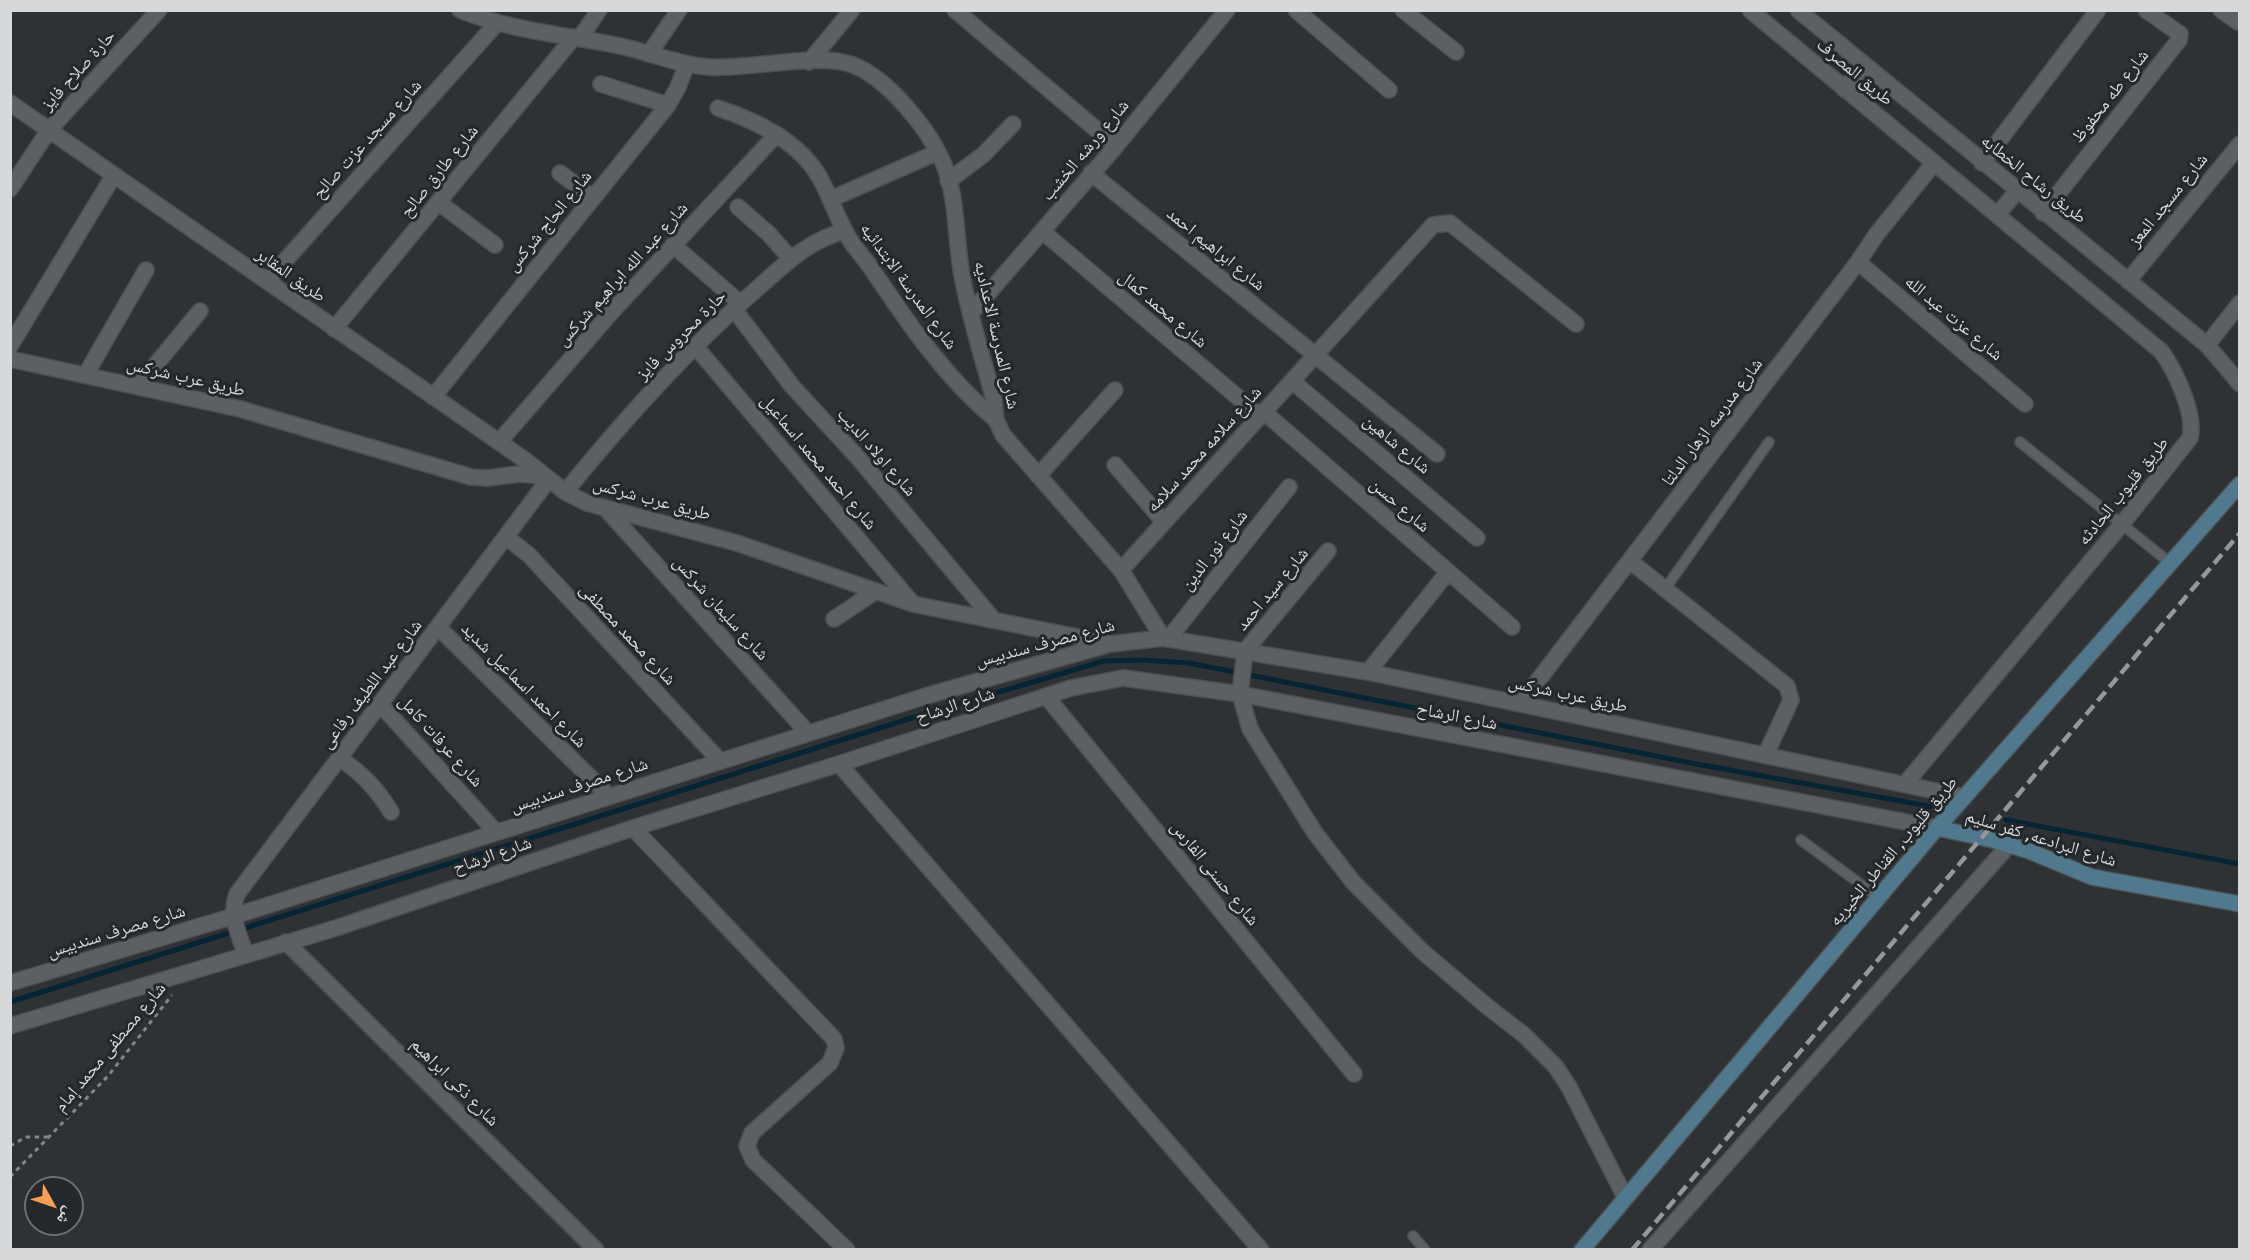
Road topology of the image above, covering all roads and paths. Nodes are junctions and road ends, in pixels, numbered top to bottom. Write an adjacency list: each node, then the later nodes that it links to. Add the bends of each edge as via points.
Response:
1 (159, 10): 30 (street, حارة صلاح فايز)
2 (460, 10): 16 (street, شارع المدرسة الاعداديه)
3 (599, 10): 17 (street, شارع طارق صالح)
4 (679, 10): 19 (street)
5 (852, 10): 20 (street)
6 (955, 10): 33 (street)
7 (1227, 10): 33 (street, شارع ورشه الخشب)
8 (1296, 10): 25 (street)
9 (1403, 10): 18 (street)
10 (1750, 10): 24 (street, طريق المصرف)
11 (1798, 10): 22 (street, طريق رشاح الخطابه)
12 (2098, 10): 36 (street)
13 (2146, 10): 47 (street, شارع طه محفوظ, via 2180,34 2179,40)
14 (2221, 10): 15 (street)
15 (2238, 22)
16 (497, 23): 17 (street, شارع المدرسة الاعداديه); 56 (street, شارع مسجد عزت صالح)
17 (577, 37): 19 (street, شارع المدرسة الاعداديه); 45 (street, شارع طارق صالح)
18 (1456, 52)
19 (649, 54): 21 (street, شارع المدرسة الاعداديه)
20 (809, 62): 21 (street, شارع المدرسة الاعداديه, via 723,67); 34 (street, شارع المدرسة الاعداديه, via 850,64 867,71 899,100)
21 (687, 64): 27 (street, شارع الحاج شركس)
22 (1864, 65): 24 (street); 36 (street, طريق رشاح الخطابه)
23 (601, 84): 27 (street)
24 (1844, 88): 35 (street, طريق المصرف)
25 (1389, 90)
26 (10, 103): 30 (street, طريق المقابر)
27 (668, 105): 43 (street, شارع الحاج شركس)
28 (718, 108): 31 (street, شارع المدرسة الابتدائيه, via 748,118)
29 (1013, 124): 40 (street)
30 (49, 130): 39 (street, طريق المقابر); 41 (street, حارة صلاح فايز)
31 (776, 135): 44 (street, شارع المدرسة الابتدائيه, via 806,158); 52 (street, شارع عبد الله ابراهيم شركس)
32 (2240, 144): 57 (street, شارع مسجد المعز)
33 (1116, 146): 38 (street, شارع ورشه الخشب)
34 (938, 152): 40 (street, شارع المدرسة الاعداديه); 44 (street)
35 (1934, 163): 48 (street, طريق قليوب الحادثه); 54 (street, شارع مدرسه ازهار الدلتا)
36 (1982, 163): 42 (street, طريق رشاح الخطابه)
37 (560, 173): 43 (street)
38 (1091, 174): 50 (street, شارع ورشه الخشب); 67 (street, شارع ابراهيم احمد)
39 (114, 175): 56 (street, طريق المقابر); 65 (street)
40 (948, 181): 61 (street, شارع المدرسة الاعداديه)
41 (10, 189)
42 (2018, 191): 47 (street, طريق رشاح الخطابه); 48 (street)
43 (593, 198): 74 (street, شارع الحاج شركس)
44 (831, 200): 49 (street, شارع المدرسة الابتدائيه)
45 (438, 202): 51 (street); 63 (street, شارع طارق صالح)
46 (738, 207): 53 (street)
47 (2043, 213): 57 (street, طريق رشاح الخطابه)
48 (1997, 215): 90 (street, طريق قليوب الحادثه, via 2161,351 2174,368 2191,426 2190,438)
49 (845, 231): 53 (street, حارة محروس فايز, via 825,236); 77 (street, شارع المدرسة الابتدائيه, via 919,338)
50 (1042, 231): 61 (street, شارع ورشه الخشب); 76 (street, شارع محمد كمال)
51 (495, 245)
52 (674, 245): 59 (street, شارع اولاد الديب); 78 (street, شارع عبد الله ابراهيم شركس)
53 (791, 259): 59 (street, حارة محروس فايز)
54 (1858, 262): 75 (street, شارع عزت عبد الله); 94 (street, شارع مدرسه ازهار الدلتا)
55 (146, 270): 69 (street)
56 (267, 280): 63 (street, طريق المقابر)
57 (2128, 281): 64 (street, طريق رشاح الخطابه)
58 (2240, 303): 64 (street)
59 (737, 306): 66 (street, حارة محروس فايز); 102 (street, شارع اولاد الديب, via 792,386 860,460)
60 (200, 311): 72 (street)
61 (971, 313): 77 (street, شارع المدرسة الاعداديه)
62 (1576, 324): 67 (street, شارع سلامه محمد سلامه, via 1450,223 1433,225)
63 (334, 329): 74 (street, طريق المقابر)
64 (2207, 345): 71 (street, طريق رشاح الخطابه)
65 (10, 346)
66 (694, 346): 87 (street, حارة محروس فايز, via 619,426); 100 (street, شارع احمد محمد اسماعيل)
67 (1316, 354): 70 (street, شارع سلامه محمد سلامه); 81 (street, شارع ابراهيم احمد)
68 (10, 359): 69 (street, طريق عرب شركس)
69 (86, 374): 72 (street, طريق عرب شركس)
70 (1292, 381): 76 (street, شارع سلامه محمد سلامه); 92 (street, شارع شاهين)
71 (2240, 384)
72 (138, 386): 84 (street, طريق عرب شركس, via 240,409 471,477 519,474)
73 (1115, 390): 83 (street)
74 (433, 397): 78 (street, طريق المقابر)
75 (2025, 404)
76 (1262, 414): 89 (street, شارع سلامه محمد سلامه); 97 (street, شارع حسن)
77 (996, 420): 83 (street, شارع المدرسة الاعداديه, via 1003,435)
78 (499, 442): 84 (street, طريق المقابر)
79 (1769, 442): 98 (lane)
80 (2020, 442): 90 (lane)
81 (1437, 454)
82 (1115, 465): 89 (street)
83 (1038, 476): 96 (street, شارع المدرسة الاعداديه)
84 (549, 479): 87 (street, طريق عرب شركس); 91 (street, شارع عبد اللطيف رفاعى)
85 (2240, 484): 95 (main road, طريق قليوب, القناطر الخيريه)
86 (1289, 487): 105 (street, شارع نور الدين)
87 (565, 492): 88 (street, طريق عرب شركس)
88 (606, 509): 99 (street, طريق عرب شركس, via 736,543); 113 (street, شارع سليمان شركس)
89 (1164, 522): 96 (street, شارع سلامه محمد سلامه)
90 (2122, 524): 95 (lane); 118 (street, طريق قليوب الحادثه)
91 (506, 537): 103 (street, شارع عبد اللطيف رفاعى); 116 (street, شارع محمد مصطفى, via 529,555)
92 (1477, 538)
93 (1328, 551): 107 (street, شارع سيد احمد)
94 (1630, 561): 98 (street); 112 (street, شارع مدرسه ازهار الدلتا)
95 (2170, 563): 120 (main road, طريق قليوب, القناطر الخيريه)
96 (1121, 570): 105 (street, شارع المدرسة الاعداديه)
97 (1448, 572): 104 (street, شارع حسن); 108 (street)
98 (1665, 589): 114 (street, via 1790,690 1790,705)
99 (876, 591): 100 (street, طريق عرب شركس); 101 (street)
100 (913, 604): 102 (street, طريق عرب شركس)
101 (834, 619)
102 (993, 619): 106 (street, طريق عرب شركس)
103 (438, 627): 111 (street, شارع عبد اللطيف رفاعى); 119 (street, شارع احمد اسماعيل شديد)
104 (1512, 627)
105 (1166, 638): 106 (street, شارع مصرف سندبيس); 107 (street, طريق عرب شركس)
106 (1110, 644): 113 (street, شارع مصرف سندبيس)
107 (1245, 651): 108 (street, طريق عرب شركس); 109 (street)
108 (1368, 672): 112 (street, طريق عرب شركس)
109 (1240, 694): 110 (street, شارع الرشاح, via 1123,678); 123 (street, شارع الرشاح); 139 (street, via 1250,729 1315,833 1353,882 1397,928 1524,1035 1556,1067)
110 (1046, 696): 117 (street, شارع الرشاح); 135 (street, شارع حسنى الفارس)
111 (380, 704): 115 (street, شارع عبد اللطيف رفاعى); 124 (street, شارع عرفات كامل)
112 (1520, 704): 114 (street, طريق عرب شركس)
113 (808, 733): 116 (street, شارع مصرف سندبيس)
114 (1766, 754): 118 (street, طريق عرب شركس)
115 (339, 758): 121 (street, via 372,784); 129 (street, شارع عبد اللطيف رفاعى, via 237,894 233,903)
116 (720, 761): 119 (street, شارع مصرف سندبيس)
117 (838, 764): 122 (street, شارع الرشاح); 143 (street)
118 (1905, 784): 120 (street, طريق عرب شركس)
119 (609, 796): 124 (street, شارع مصرف سندبيس)
120 (1964, 797): 123 (main road, طريق قليوب, القناطر الخيريه)
121 (391, 812)
122 (633, 828): 130 (street, شارع الرشاح); 142 (street, via 834,1040 836,1048 830,1063 747,1140 753,1160)
123 (1937, 828): 126 (main road, شارع البرادعه, كفر سليم); 127 (main road, طريق قليوب, القناطر الخيريه)
124 (496, 832): 129 (street, شارع مصرف سندبيس)
125 (1801, 840): 127 (lane)
126 (2009, 845): 128 (main road, شارع البرادعه, كفر سليم, via 2092,877); 146 (street)
127 (1879, 898): 139 (main road, طريق قليوب, القناطر الخيريه)
128 (2240, 904)
129 (235, 919): 131 (street); 133 (street, شارع مصرف سندبيس)
130 (286, 942): 131 (street, شارع الرشاح); 141 (street, شارع ذكى ابراهيم)
131 (244, 951): 132 (street, شارع الرشاح)
132 (190, 973): 134 (street, شارع الرشاح); 136 (path, شارع مصطفى محمد إمام, via 114,1067)
133 (12, 981)
134 (10, 1026)
135 (1354, 1074)
136 (50, 1137): 137 (path, شارع مصطفى محمد إمام, via 27,1137); 138 (path, شارع مصطفى محمد إمام)
137 (10, 1146)
138 (10, 1177)
139 (1625, 1197): 145 (main road, طريق قليوب, القناطر الخيريه)
140 (1413, 1236): 144 (lane)
141 (596, 1250)
142 (847, 1250)
143 (1261, 1250)
144 (1425, 1250)
145 (1582, 1250)
146 (1650, 1250)

